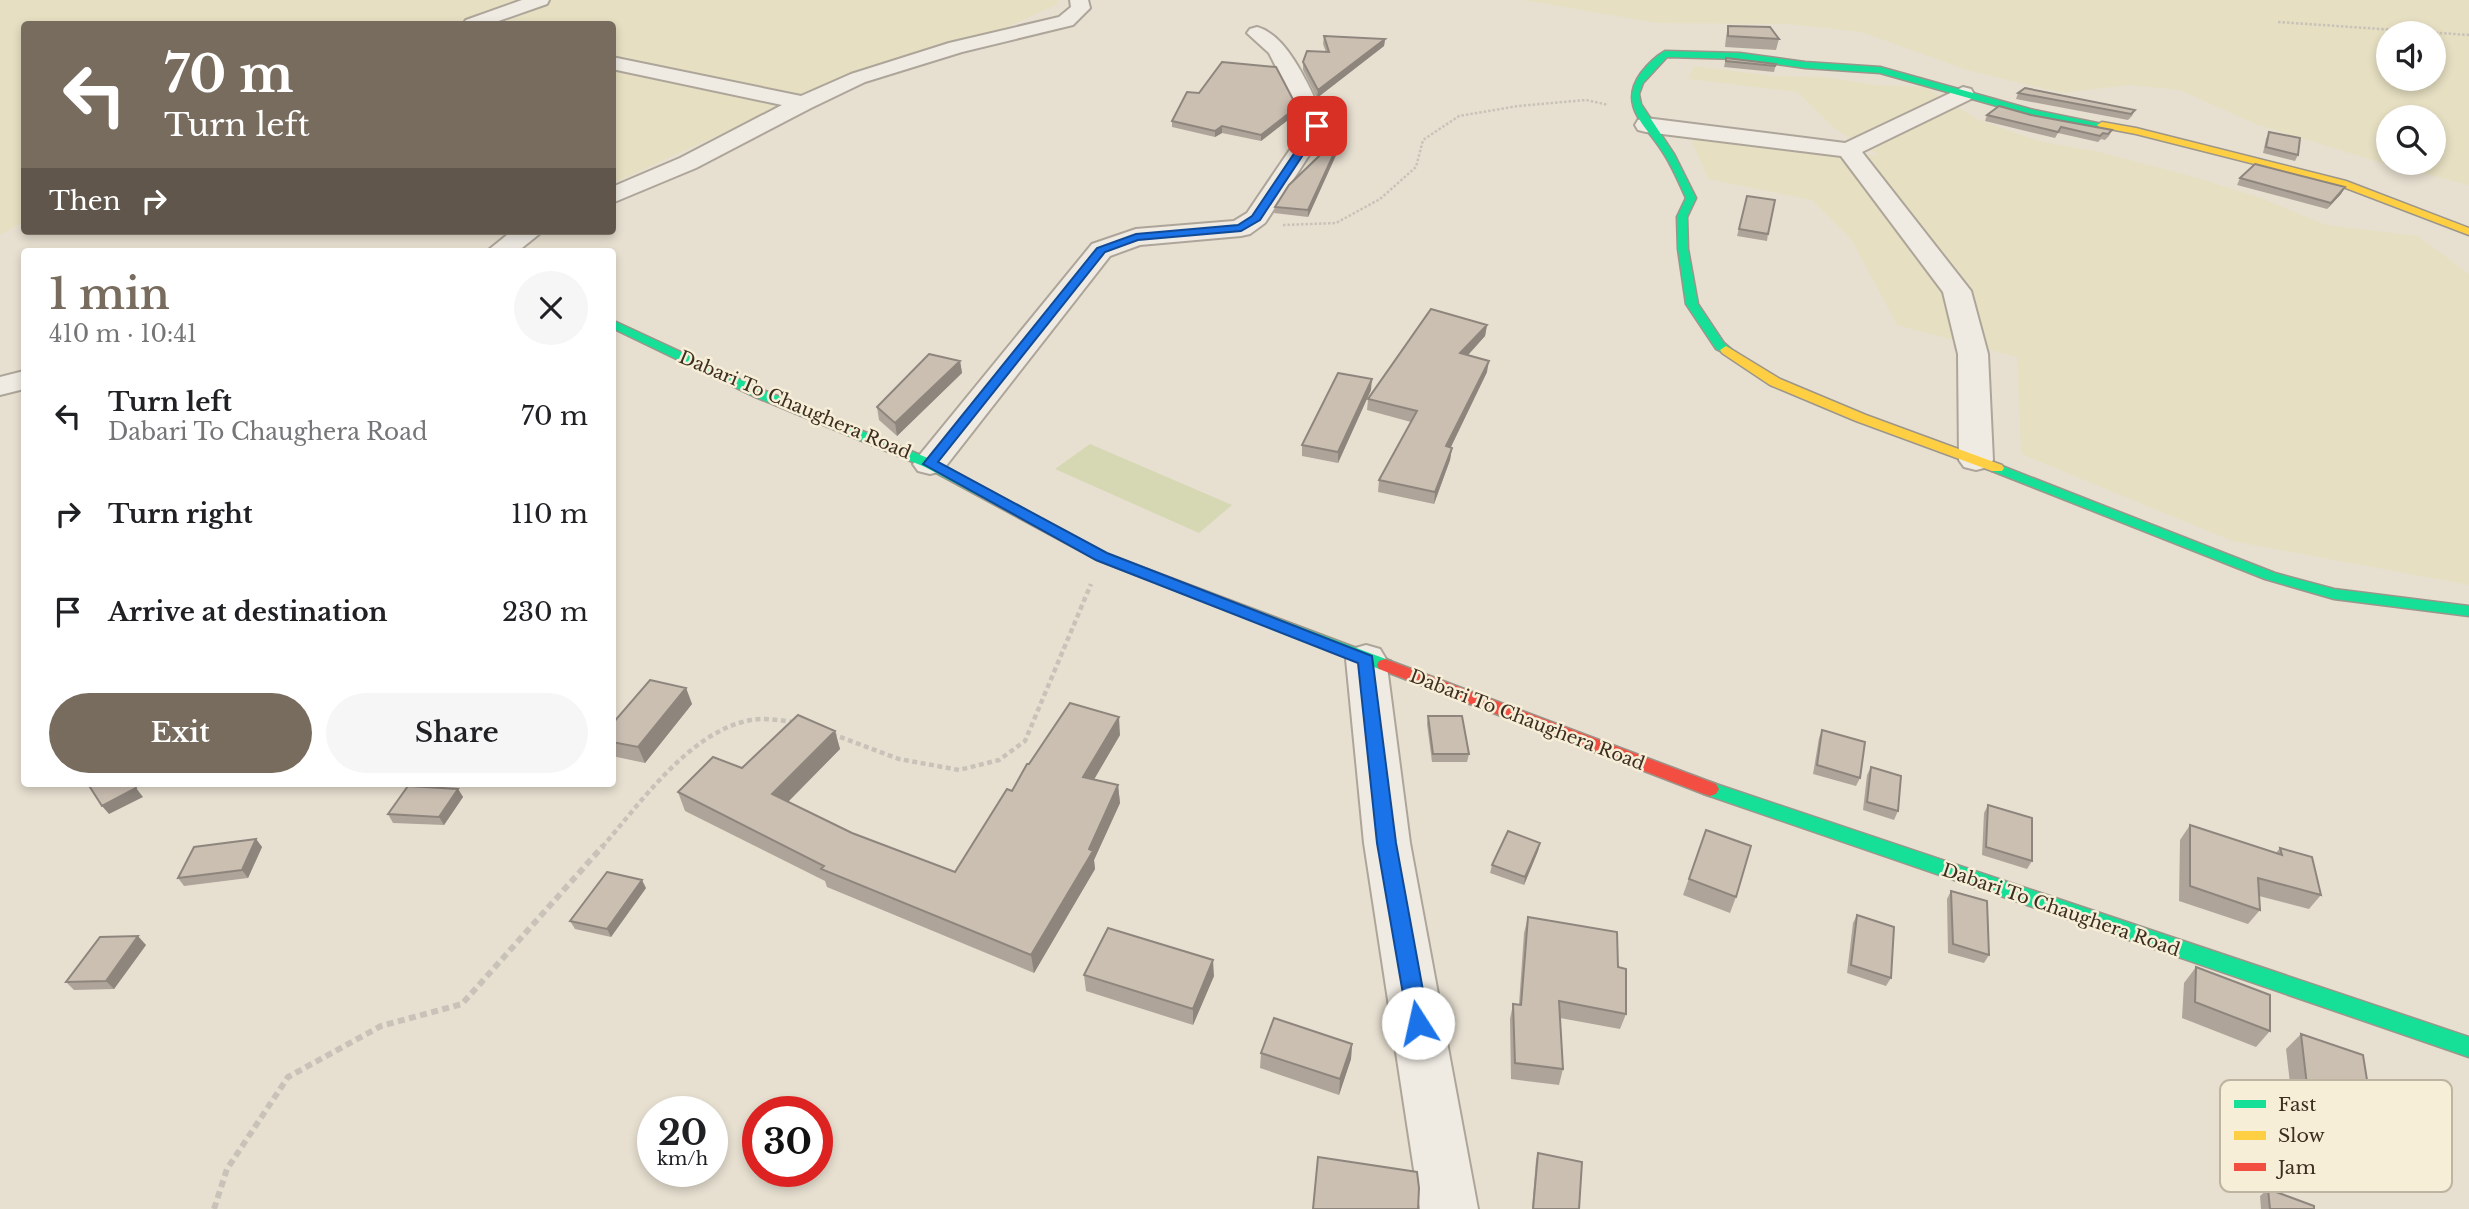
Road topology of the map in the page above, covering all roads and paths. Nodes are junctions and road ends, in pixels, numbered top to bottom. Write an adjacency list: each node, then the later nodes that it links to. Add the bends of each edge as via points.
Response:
1 (540, 0): 3 (street)
2 (1079, 0): 9 (street, via 1082,8 1066,21 956,47 858,78)
3 (481, 21)
4 (2278, 22): 6 (path)
5 (1257, 33): 13 (street, via 1278,50 1317,126 1256,218)
6 (2469, 35)
7 (616, 64): 9 (street)
8 (1963, 94): 10 (street, via 1858,66 1665,54 1637,84 1635,104); 11 (street); 14 (street, via 2136,131 2342,183)
9 (803, 103): 12 (street, via 688,163)
10 (1646, 125): 11 (street); 13 (path, via 1615,107 1586,100 1460,116 1423,140 1416,167 1380,199 1336,223); 20 (street, via 1668,152 1691,198 1682,217 1692,304 1720,345 1775,382)
11 (1848, 150): 20 (street, via 1957,291 1973,354)
12 (616, 193)
13 (1241, 228): 21 (street, via 1136,237 1101,250)
14 (2469, 232)
15 (524, 235): 16 (street)
16 (505, 248)
17 (616, 325): 21 (street, Dabari To Chaughera Road, via 758,393)
18 (21, 381): 19 (street)
19 (0, 386)
20 (1976, 460): 23 (street, via 2270,576 2334,594)
21 (930, 464): 22 (street, Dabari To Chaughera Road)
22 (1102, 557): 24 (street, Dabari To Chaughera Road); 26 (path, via 1025,741 999,760 959,769 911,761)
23 (2469, 611)
24 (1366, 660): 27 (street, Dabari To Chaughera Road, via 1716,791); 29 (street, via 1387,843)
25 (808, 725): 28 (path, via 769,717 725,726 684,755 462,1004 381,1026 288,1077 227,1169)
26 (821, 730)
27 (2469, 1047)
28 (214, 1209)
29 (1450, 1209)

